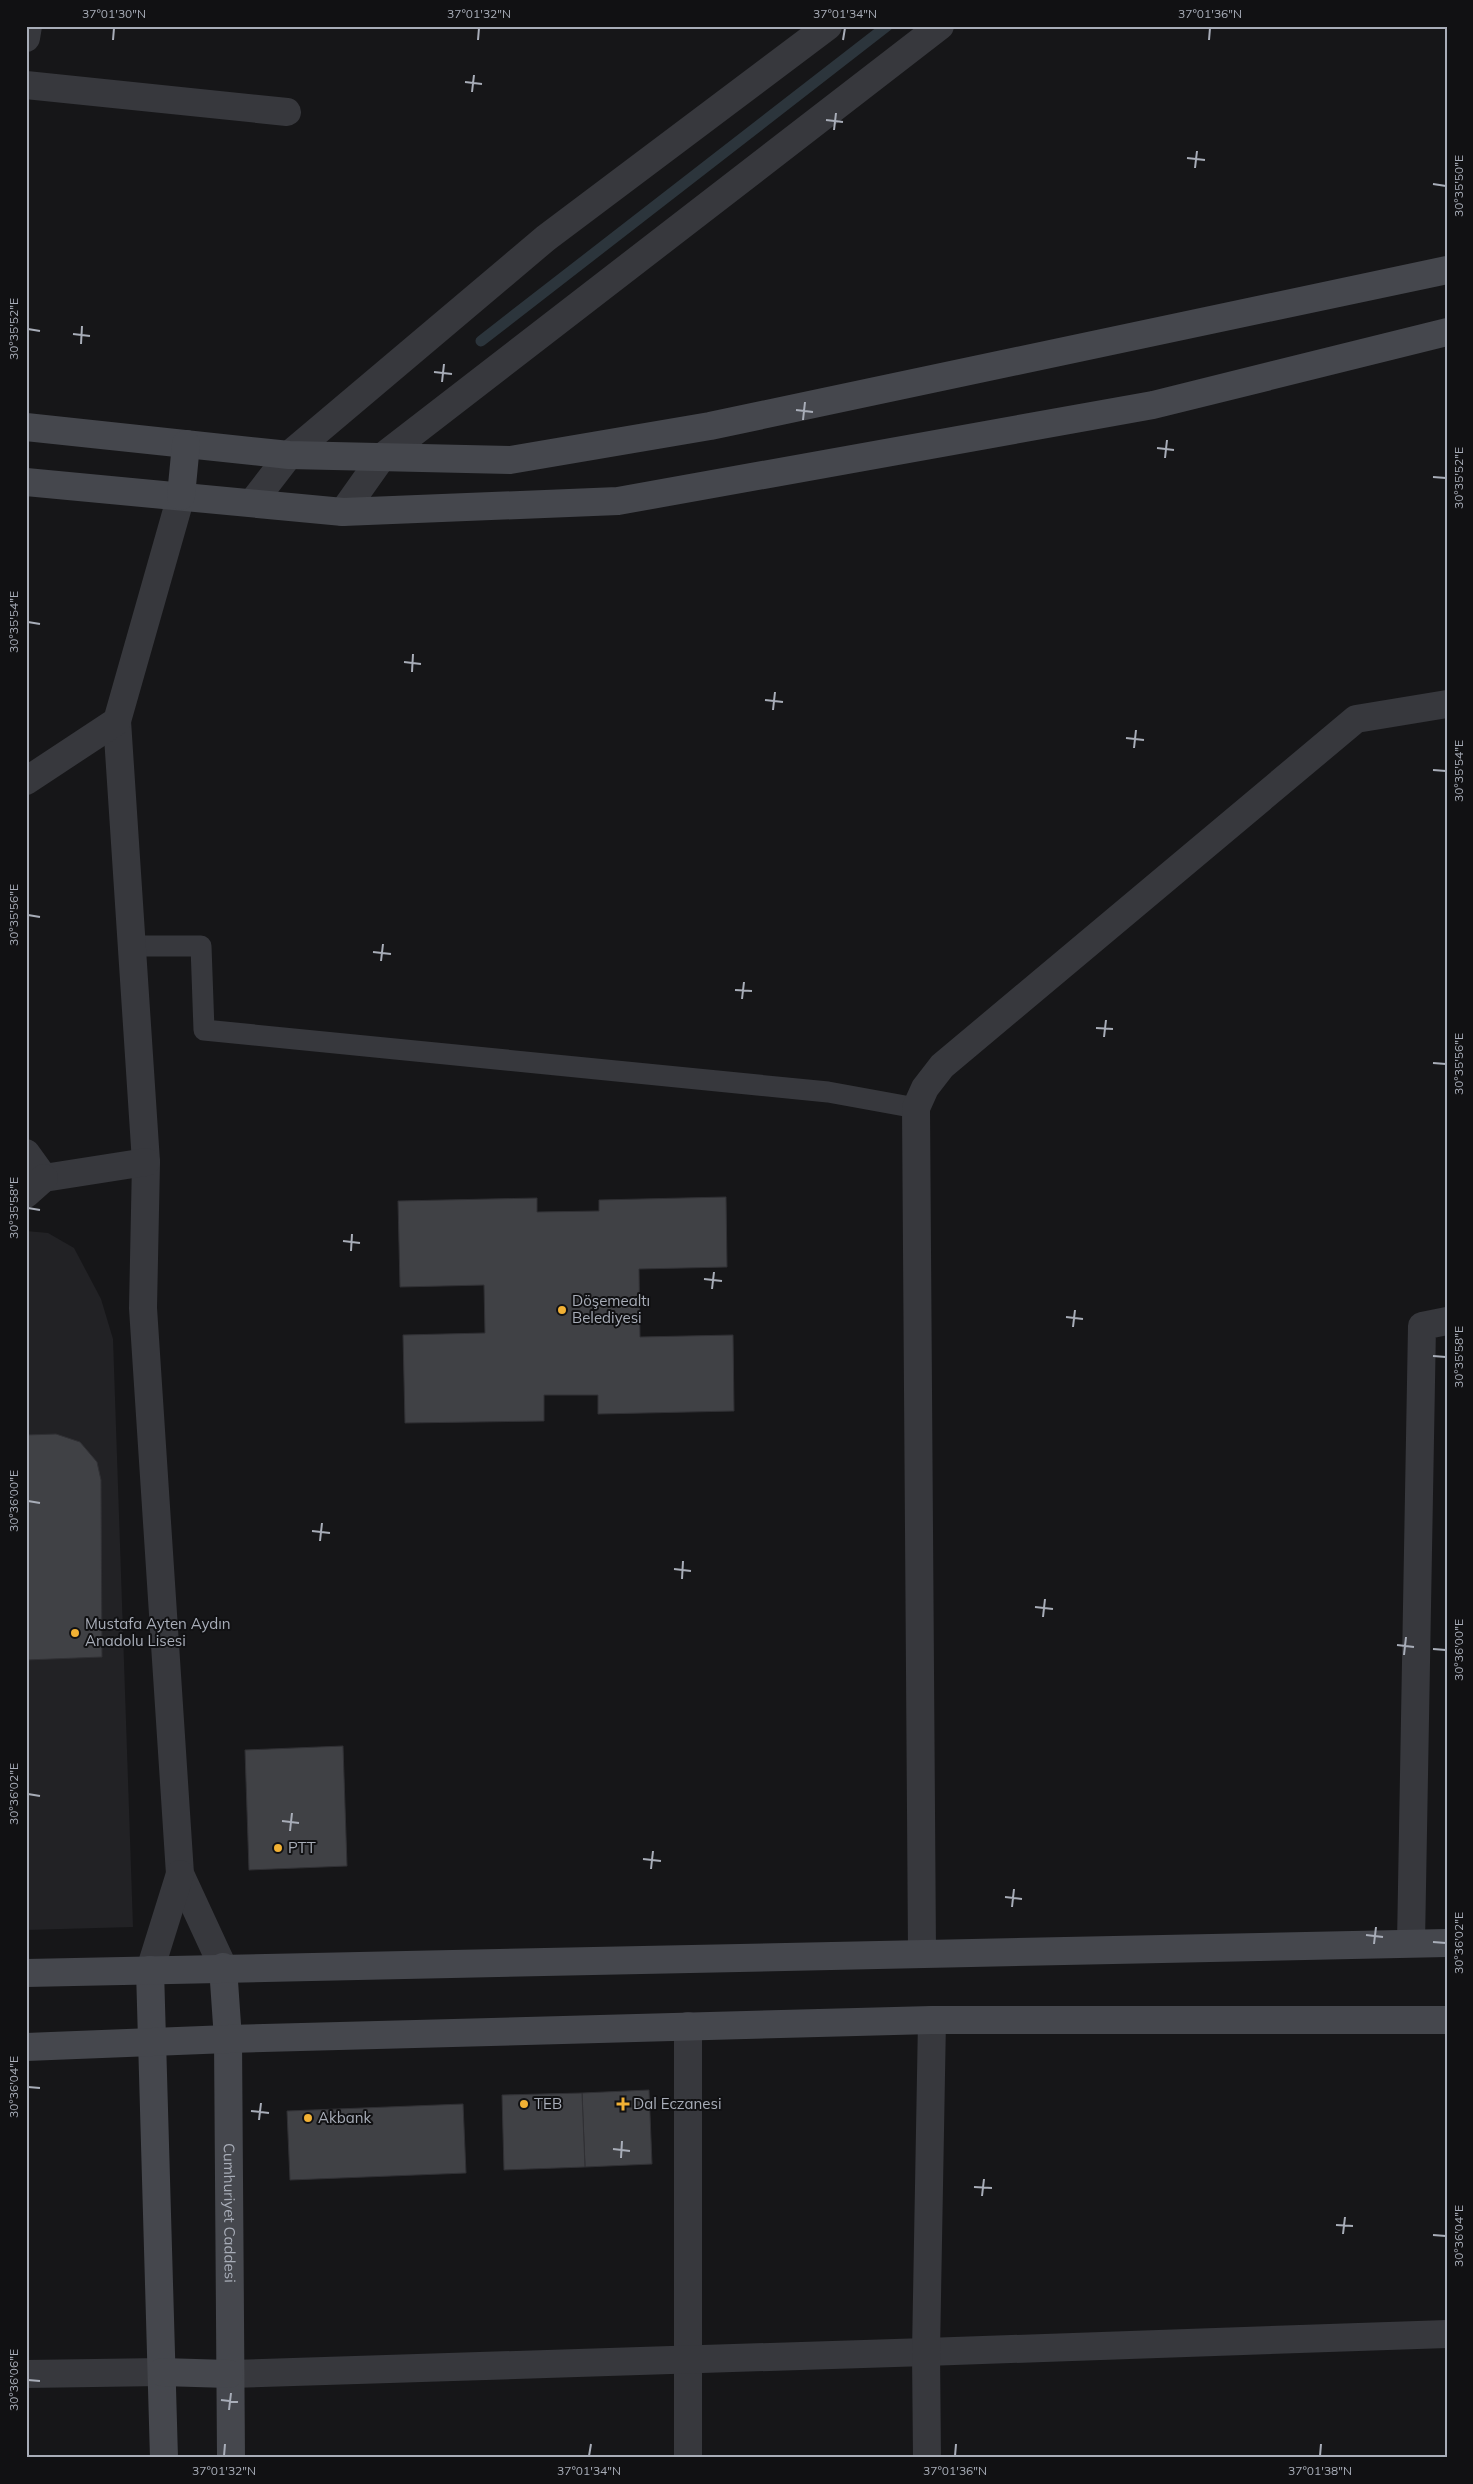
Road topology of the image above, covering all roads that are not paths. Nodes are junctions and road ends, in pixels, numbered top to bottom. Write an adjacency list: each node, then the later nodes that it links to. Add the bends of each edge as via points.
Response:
1 (28, 26): 4 (street)
2 (940, 26): 12 (street)
3 (816, 30): 11 (street, via 546,238)
4 (26, 38)
5 (26, 85): 6 (street)
6 (286, 112)
7 (1447, 270): 12 (street, via 700,427 510,460)
8 (1447, 332): 16 (street, via 1153,405 618,501)
9 (26, 427): 10 (street)
10 (186, 444): 11 (street); 14 (street)
11 (289, 455): 12 (street); 15 (street)
12 (382, 457): 16 (street)
13 (26, 482): 14 (street)
14 (181, 496): 15 (street); 18 (street)
15 (252, 503): 16 (street)
16 (343, 512)
17 (1447, 704): 21 (street, via 1356,719 942,1066 925,1088)
18 (117, 721): 19 (street); 20 (street)
19 (26, 781)
20 (132, 946): 21 (lane, via 201,946 204,1030 828,1092); 23 (street)
21 (916, 1108): 29 (street)
22 (26, 1154): 24 (street)
23 (146, 1162): 24 (street); 26 (street, via 143,1308)
24 (35, 1186)
25 (1447, 1321): 28 (street, via 1422,1326)
26 (180, 1874): 30 (street); 31 (street)
27 (1447, 1943): 28 (street)
28 (1411, 1944): 29 (street)
29 (922, 1952): 30 (street)
30 (223, 1967): 31 (street); 36 (street, Cumhuriyet Caddesi)
31 (150, 1970): 32 (street); 37 (street)
32 (26, 1972)
33 (932, 2020): 34 (street); 35 (street); 40 (street)
34 (1447, 2020)
35 (688, 2026): 36 (street); 41 (street)
36 (228, 2039): 37 (street); 44 (street, Cumhuriyet Caddesi)
37 (153, 2043): 38 (street); 42 (street)
38 (26, 2047)
39 (1447, 2334): 40 (street)
40 (926, 2352): 41 (street); 48 (street)
41 (688, 2360): 44 (street); 47 (street)
42 (162, 2372): 43 (street); 44 (street); 45 (street)
43 (26, 2374)
44 (229, 2374): 46 (street, Cumhuriyet Caddesi)
45 (164, 2458)
46 (231, 2458)
47 (688, 2458)
48 (927, 2458)

